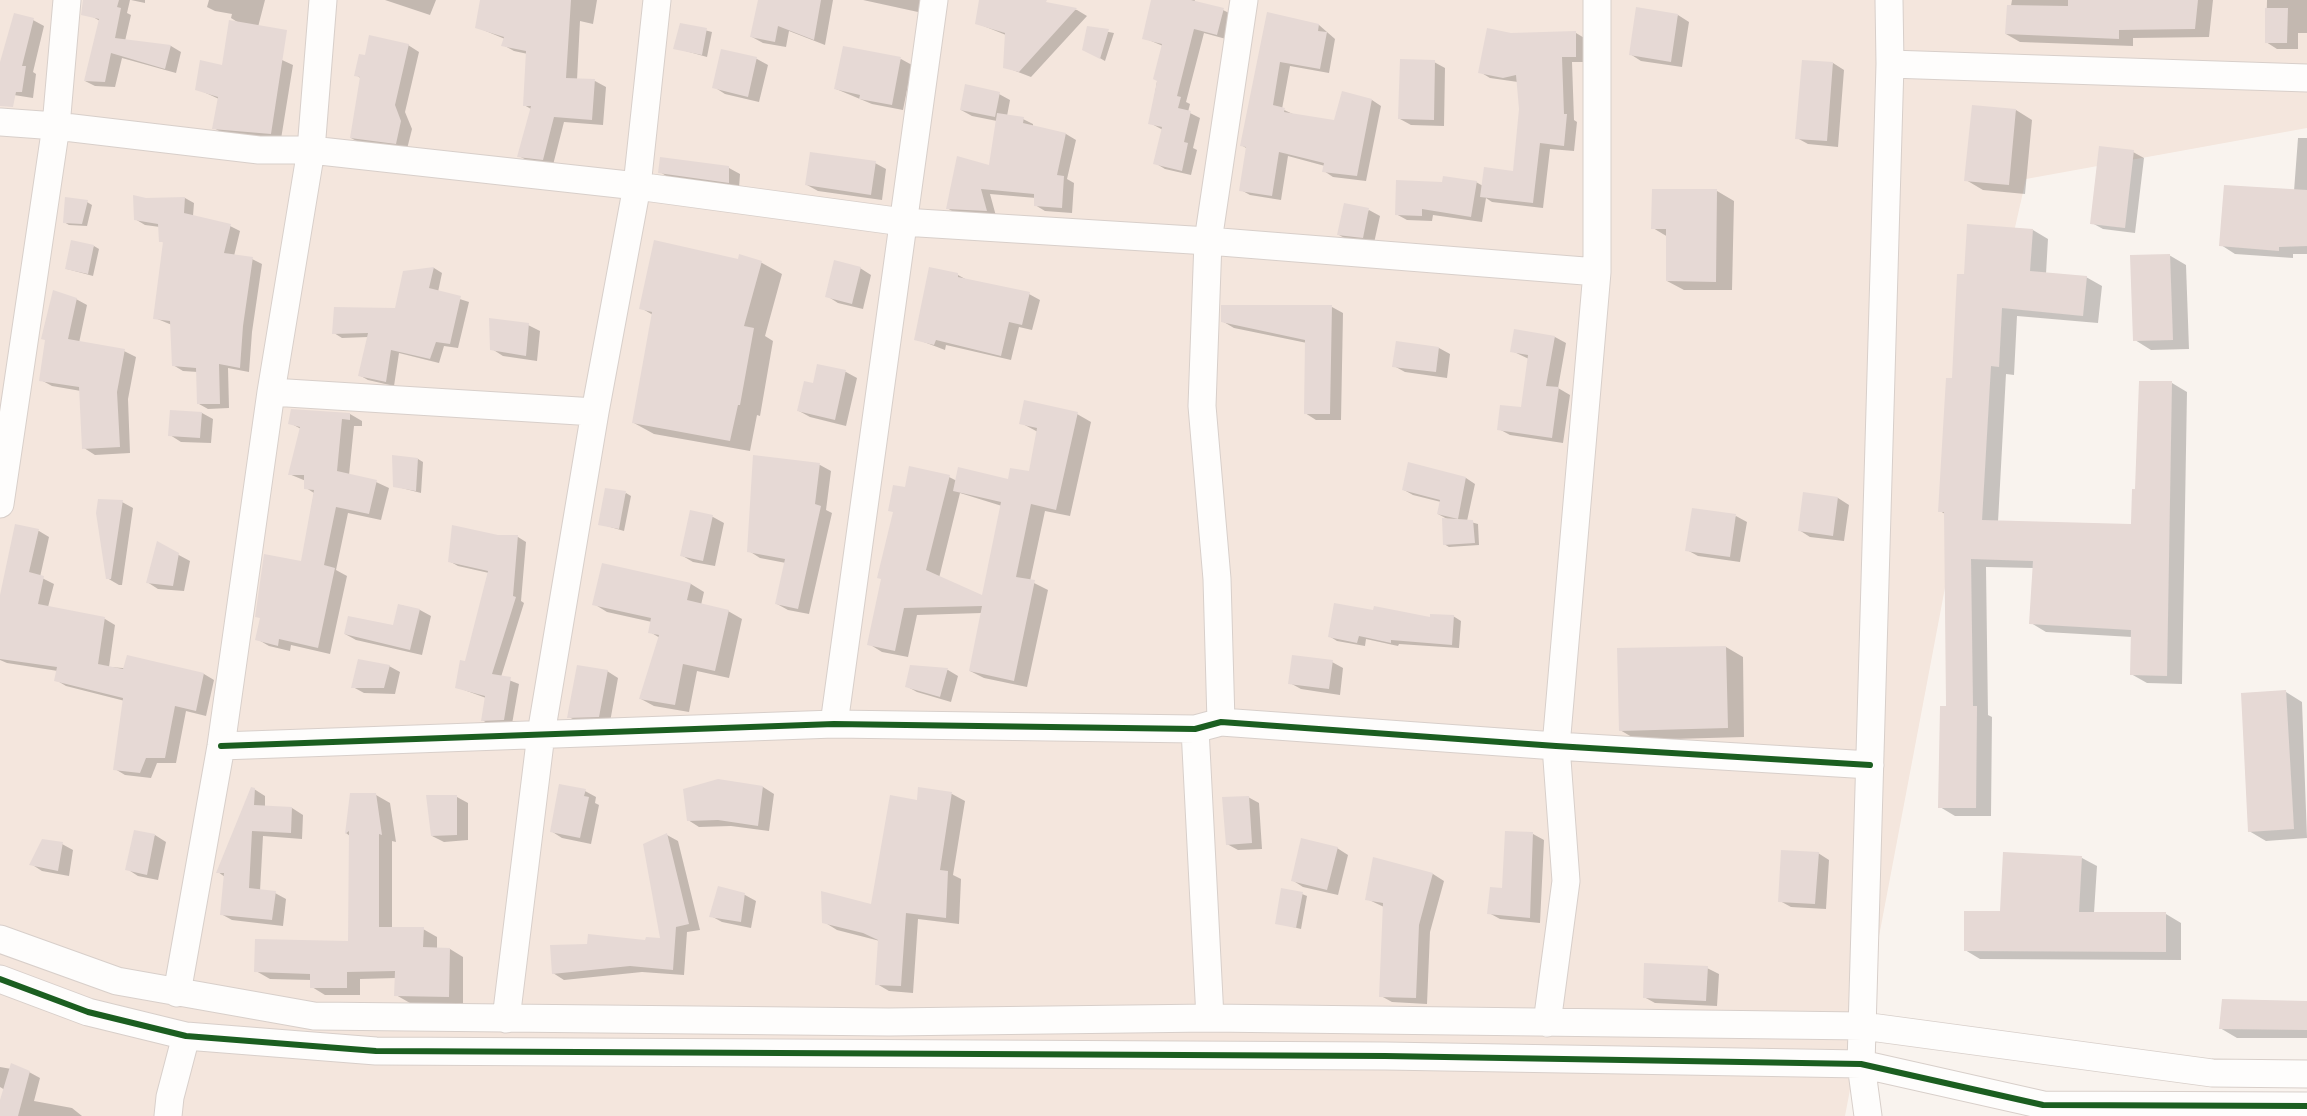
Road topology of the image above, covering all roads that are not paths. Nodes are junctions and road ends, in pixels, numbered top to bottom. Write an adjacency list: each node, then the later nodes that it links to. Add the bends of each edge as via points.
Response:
1 (67, 0): 11 (street)
2 (323, 0): 12 (street)
3 (657, 0): 13 (street)
4 (934, 0): 14 (street)
5 (1244, 0): 15 (street)
6 (1597, 0): 16 (street)
7 (1889, 0): 8 (street)
8 (1890, 64): 9 (street); 27 (street)
9 (2307, 78)
10 (0, 122): 11 (street)
11 (56, 126): 12 (street, via 259,150); 19 (street)
12 (311, 150): 13 (street); 17 (street)
13 (636, 186): 14 (street); 18 (street)
14 (903, 222): 15 (street); 22 (street)
15 (1208, 241): 16 (street); 21 (street, via 1202,406 1217,579)
16 (1597, 272): 26 (street)
17 (271, 392): 18 (street); 25 (street)
18 (595, 412): 24 (street)
19 (4, 453): 20 (street)
20 (0, 504)
21 (1221, 722): 23 (street); 26 (street)
22 (834, 724): 23 (street); 24 (street)
23 (1195, 729): 31 (street)
24 (541, 734): 25 (street); 32 (street)
25 (221, 746): 30 (street)
26 (1556, 746): 27 (street); 33 (street, via 1566,881)
27 (1870, 765): 34 (street)
28 (0, 939): 30 (street, via 117,981)
29 (0, 979): 35 (street, via 88,1012)
30 (177, 993): 32 (street, via 314,1016)
31 (1210, 1018): 32 (street, via 889,1022); 33 (street)
32 (506, 1020)
33 (1547, 1023): 34 (street)
34 (1863, 1026): 36 (street); 37 (street, via 2212,1073)
35 (186, 1036): 36 (street, via 376,1051 1373,1056); 39 (street)
36 (1861, 1064): 38 (street, via 2043,1105); 40 (street)
37 (2307, 1074)
38 (2307, 1106)
39 (168, 1116)
40 (1868, 1116)

